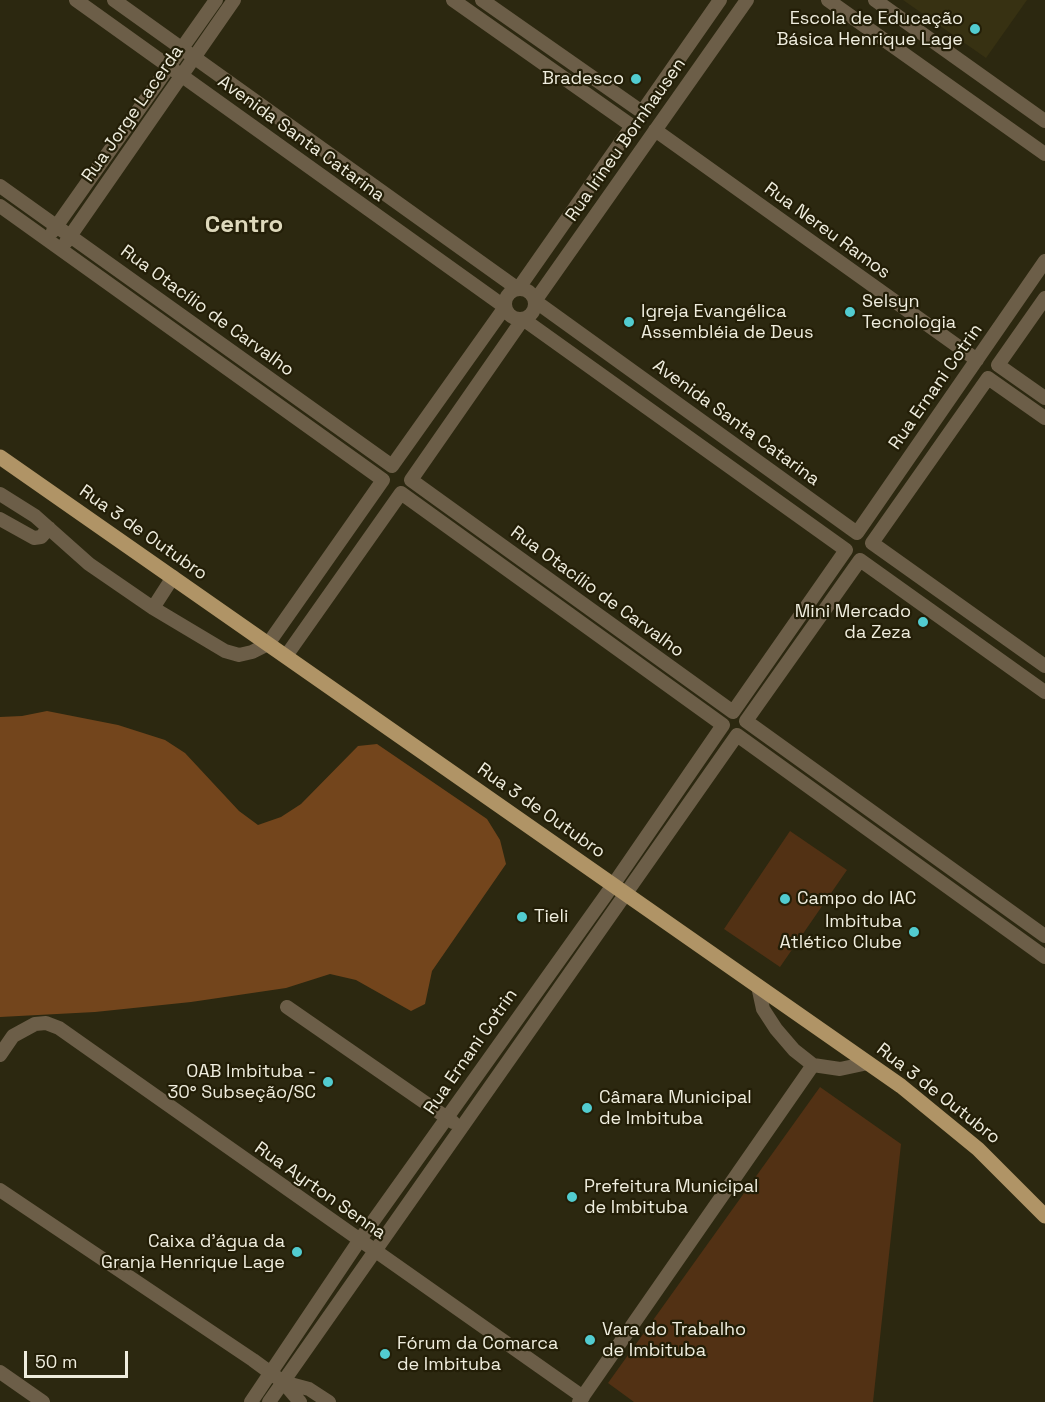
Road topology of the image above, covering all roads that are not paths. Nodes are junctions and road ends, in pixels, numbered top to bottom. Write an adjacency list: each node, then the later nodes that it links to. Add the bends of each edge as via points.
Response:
1 (114, 0): 12 (street, Avenida Santa Catarina)
2 (216, 0): 12 (street, Rua Jorge Lacerda)
3 (234, 0): 14 (street, Rua Jorge Lacerda)
4 (453, 0): 13 (street)
5 (482, 0): 11 (street)
6 (720, 0): 19 (street, Rua Irineu Bornhausen)
7 (747, 0): 22 (street, Rua Irineu Bornhausen)
8 (828, 0): 24 (street)
9 (875, 0): 20 (street)
10 (83, 2): 15 (street, Avenida Santa Catarina)
11 (535, 37): 13 (street); 19 (street)
12 (182, 48): 14 (street, Avenida Santa Catarina); 15 (street, Rua Jorge Lacerda)
13 (525, 51): 21 (street)
14 (194, 57): 16 (street, Rua Jorge Lacerda); 17 (street, Avenida Santa Catarina)
15 (169, 66): 16 (street, Avenida Santa Catarina); 31 (street, Rua Jorge Lacerda)
16 (182, 76): 18 (street, Avenida Santa Catarina); 33 (street, Rua Jorge Lacerda)
17 (247, 95): 18 (street); 23 (street, Avenida Santa Catarina)
18 (233, 112): 25 (street, Avenida Santa Catarina)
19 (642, 112): 21 (street, via 635,116); 22 (street, via 655,118)
20 (1045, 121)
21 (632, 126): 22 (street, via 642,136); 26 (street, Rua Irineu Bornhausen)
22 (655, 130): 28 (street, Rua Irineu Bornhausen); 47 (street, Rua Nereu Ramos)
23 (316, 144): 25 (street); 30 (street, Avenida Santa Catarina)
24 (1045, 153)
25 (303, 162): 32 (street, Avenida Santa Catarina)
26 (594, 181): 28 (street); 37 (street, Rua Irineu Bornhausen)
27 (0, 186): 31 (street, Rua Otacílio de Carvalho)
28 (612, 192): 39 (street, Rua Irineu Bornhausen)
29 (0, 206): 34 (street, Rua Otacílio de Carvalho)
30 (417, 217): 32 (street); 37 (street, Avenida Santa Catarina)
31 (57, 226): 33 (street, Rua Otacílio de Carvalho); 34 (street, Rua Jorge Lacerda)
32 (405, 235): 41 (street, Avenida Santa Catarina)
33 (70, 236): 35 (street, Rua Jorge Lacerda); 44 (street, Rua Otacílio de Carvalho)
34 (47, 238): 35 (street, Rua Otacílio de Carvalho)
35 (61, 249): 45 (street, Rua Otacílio de Carvalho)
36 (1045, 261): 40 (street, Rua Ernani Cotrin)
37 (518, 289): 39 (street, via 531,293); 41 (street, via 509,293)
38 (1045, 298): 42 (street)
39 (535, 302): 43 (street, via 531,315); 69 (street, Avenida Santa Catarina)
40 (1016, 303): 42 (street); 47 (street, Rua Ernani Cotrin)
41 (505, 307): 43 (street, via 510,315); 52 (street)
42 (1033, 315): 48 (street)
43 (523, 319): 53 (street); 71 (street)
44 (202, 330): 45 (street); 46 (street, Rua Otacílio de Carvalho)
45 (193, 343): 49 (street, Rua Otacílio de Carvalho)
46 (238, 356): 49 (street); 56 (street, Rua Otacílio de Carvalho)
47 (977, 360): 48 (street, via 987,355); 50 (street, via 977,373); 55 (street, Rua Ernani Cotrin)
48 (998, 365): 50 (street, via 995,375); 51 (street)
49 (228, 369): 58 (street, Rua Otacílio de Carvalho)
50 (988, 378): 54 (street); 57 (street, Rua Ernani Cotrin)
51 (1045, 398)
52 (435, 405): 53 (street); 60 (street)
53 (454, 418): 63 (street)
54 (1045, 418)
55 (931, 426): 57 (street); 61 (street, Rua Ernani Cotrin)
56 (341, 429): 58 (street); 60 (street, Rua Otacílio de Carvalho)
57 (947, 437): 64 (street, Rua Ernani Cotrin)
58 (331, 443): 62 (street, Rua Otacílio de Carvalho)
59 (0, 457): 76 (main road, Rua 3 de Outubro)
60 (392, 466): 62 (street, via 385,471); 63 (street, via 405,468)
61 (898, 474): 64 (street); 69 (street, Rua Ernani Cotrin)
62 (383, 480): 65 (street, via 389,491); 74 (street)
63 (411, 480): 65 (street); 72 (street, Rua Otacílio de Carvalho)
64 (914, 484): 70 (street, Rua Ernani Cotrin)
65 (401, 493): 75 (street, Rua Otacílio de Carvalho); 77 (street)
66 (0, 494): 68 (street)
67 (0, 519): 68 (street, via 34,538 41,537)
68 (49, 528): 79 (street, via 90,564)
69 (857, 532): 70 (street, via 868,536); 71 (street, via 846,540)
70 (872, 543): 73 (street, via 870,554); 87 (street)
71 (846, 550): 73 (street, via 852,559); 78 (street)
72 (521, 559): 75 (street); 81 (street, Rua Otacílio de Carvalho)
73 (860, 560): 80 (street); 88 (street)
74 (323, 564): 77 (street); 82 (street)
75 (511, 572): 83 (street, Rua Otacílio de Carvalho)
76 (173, 577): 79 (street); 82 (main road, Rua 3 de Outubro)
77 (343, 577): 85 (street)
78 (811, 599): 80 (street); 84 (street)
79 (153, 608): 82 (street, via 225,651 239,655)
80 (825, 609): 86 (street)
81 (627, 635): 83 (street); 89 (street, Rua Otacílio de Carvalho)
82 (268, 644): 85 (main road, Rua 3 de Outubro)
83 (618, 649): 91 (street, Rua Otacílio de Carvalho)
84 (775, 651): 86 (street); 89 (street)
85 (286, 656): 99 (main road, Rua 3 de Outubro)
86 (789, 660): 90 (street)
87 (1045, 666)
88 (1045, 692)
89 (733, 712): 90 (street, via 740,713); 91 (street, via 726,715)
90 (746, 721): 92 (street, via 746,729); 93 (street)
91 (723, 725): 92 (street, via 726,732); 94 (street, Rua Ernani Cotrin)
92 (737, 735): 95 (street); 96 (street, Rua Ernani Cotrin)
93 (836, 785): 95 (street); 97 (street)
94 (678, 791): 96 (street); 99 (street, Rua Ernani Cotrin)
95 (826, 799): 98 (street)
96 (691, 800): 99 (street, Rua Ernani Cotrin)
97 (918, 845): 98 (street); 100 (street)
98 (908, 859): 101 (street)
99 (619, 889): 104 (main road, Rua 3 de Outubro); 106 (street, Rua Ernani Cotrin); 107 (street, Rua Ernani Cotrin)
100 (986, 893): 101 (street); 102 (street)
101 (975, 907): 103 (street)
102 (1045, 936)
103 (1045, 957)
104 (758, 986): 109 (main road, Rua 3 de Outubro); 110 (street, via 763,1009 776,1029)
105 (287, 1007): 111 (street)
106 (509, 1030): 107 (street); 111 (street, Rua Ernani Cotrin)
107 (523, 1039): 112 (street, Rua Ernani Cotrin)
108 (0, 1055): 115 (street, Rua Ayrton Senna, via 14,1036 34,1024 59,1028)
109 (868, 1063): 110 (street, via 840,1069); 114 (main road, Rua 3 de Outubro, via 941,1117 1016,1184)
110 (813, 1065): 120 (street)
111 (447, 1118): 112 (street); 115 (street, Rua Ernani Cotrin)
112 (460, 1128): 116 (street, Rua Ernani Cotrin)
113 (0, 1190): 118 (street)
114 (1045, 1216)
115 (359, 1240): 116 (street, Rua Ayrton Senna); 118 (street, Rua Ernani Cotrin)
116 (374, 1251): 119 (street, Rua Ernani Cotrin); 120 (street, Rua Ayrton Senna)
117 (0, 1372): 121 (street)
118 (271, 1373): 119 (street); 122 (street, Rua Ernani Cotrin)
119 (284, 1382): 123 (street, Rua Ernani Cotrin); 124 (street); 125 (street, via 309,1389)
120 (581, 1400)
121 (43, 1402)
122 (251, 1402)
123 (269, 1402)
124 (300, 1402)
125 (328, 1402)

